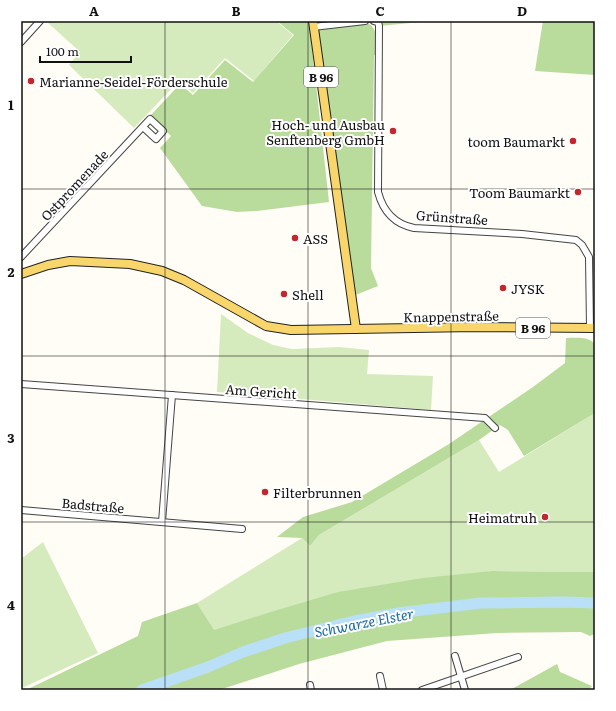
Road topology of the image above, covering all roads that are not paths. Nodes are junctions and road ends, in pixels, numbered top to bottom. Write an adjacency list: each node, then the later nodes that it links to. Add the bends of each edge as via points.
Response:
1 (40, 21): 5 (street)
2 (365, 21): 4 (street)
3 (374, 21): 9 (street, Grünstraße, via 380,26 378,192 386,211 397,222 414,228 576,240 589,256)
4 (313, 24): 10 (main road, B 96)
5 (22, 40)
6 (143, 127): 7 (street, Ostpromenade)
7 (21, 257)
8 (21, 274): 10 (main road, via 70,261 130,264 162,271 184,280 266,326 291,330)
9 (593, 328): 10 (main road, Knappenstraße / B 96)
10 (356, 329)
11 (21, 384): 12 (street, Am Gericht)
12 (172, 395): 13 (street, Am Gericht, via 484,418); 15 (street)
13 (496, 428)
14 (21, 510): 15 (street, Badstraße)
15 (162, 522): 16 (street, Badstraße)
16 (242, 529)
17 (456, 656): 20 (street)
18 (518, 657): 20 (street)
19 (380, 676): 21 (street)
20 (461, 677): 22 (street); 23 (street)
21 (383, 690)
22 (422, 690)
23 (465, 690)

